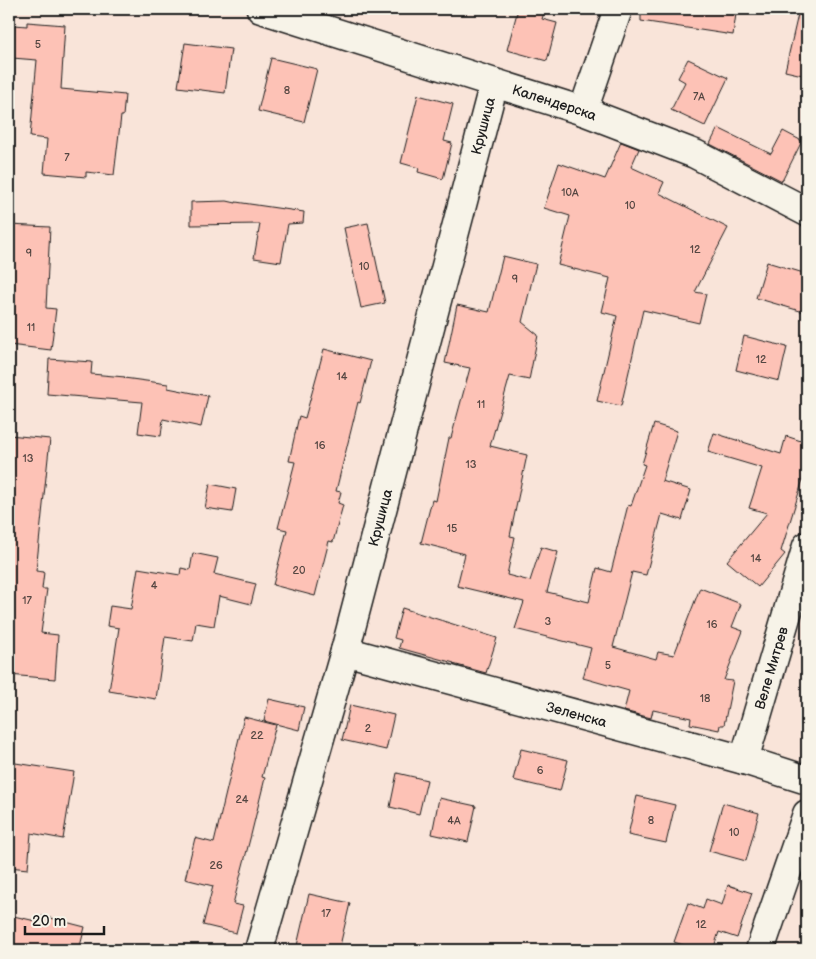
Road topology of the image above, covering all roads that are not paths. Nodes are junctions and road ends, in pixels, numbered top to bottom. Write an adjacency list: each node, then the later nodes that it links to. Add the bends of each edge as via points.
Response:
1 (261, 9): 3 (street, Календерска)
2 (618, 9): 4 (street)
3 (494, 82): 4 (street, Календерска); 7 (street, Крушица)
4 (583, 111): 5 (street, Календерска, via 696,154)
5 (807, 212)
6 (807, 546): 8 (street, Веле Митрев)
7 (345, 651): 8 (street, Зеленска); 11 (street, Крушица)
8 (744, 760): 9 (street, Зеленска)
9 (807, 780)
10 (807, 814): 12 (street)
11 (259, 950)
12 (760, 950)

